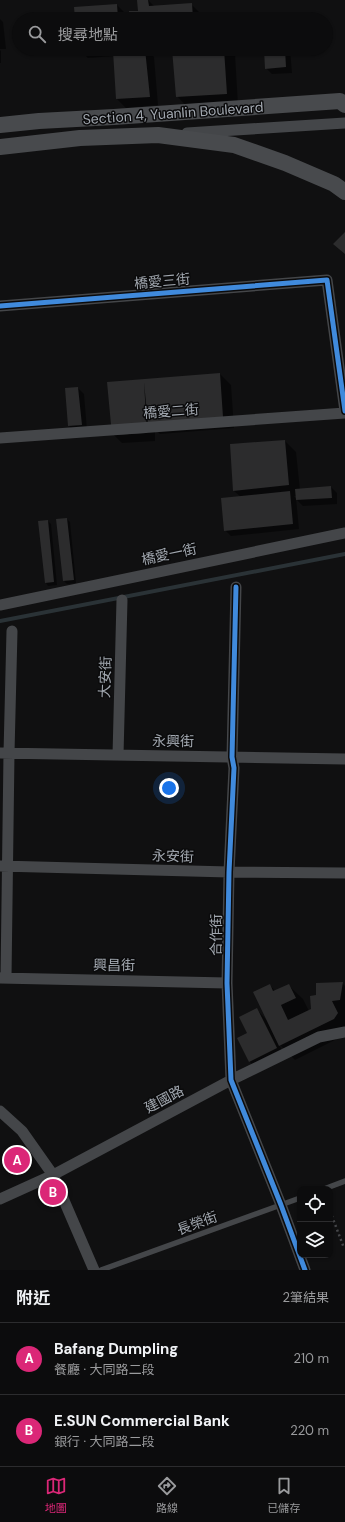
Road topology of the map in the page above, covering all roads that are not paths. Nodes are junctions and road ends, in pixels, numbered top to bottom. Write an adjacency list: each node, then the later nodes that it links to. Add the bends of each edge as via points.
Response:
1 (345, 105): 3 (main road, Section 4, Yuanlin Boulevard, via 340,101)
2 (340, 123): 4 (street); 5 (street)
3 (0, 125)
4 (345, 130)
5 (158, 135): 6 (main road, Section 4, Yuanlin Boulevard, via 80,138); 7 (main road, Section 4, Yuanlin Boulevard, via 234,145 327,181)
6 (0, 147)
7 (345, 192)
8 (0, 306): 9 (street, 橋愛三街, via 327,280)
9 (345, 412): 10 (street, 橋愛二街)
10 (0, 438)
11 (345, 533): 14 (street, 橋愛一街)
12 (236, 587): 18 (street, 合作街)
13 (122, 600): 17 (street, 大安街)
14 (0, 605)
15 (12, 631): 16 (street)
16 (4, 753): 17 (street, 永興街); 20 (street)
17 (118, 755): 18 (street, 永興街)
18 (232, 757): 19 (street, 永興街); 21 (street, 合作街, via 234,768)
19 (345, 759)
20 (4, 866): 21 (street, 永安街); 23 (street)
21 (229, 872): 22 (street, 永安街); 24 (street, 合作街)
22 (345, 873)
23 (3, 978): 24 (street, 興昌街)
24 (227, 983): 26 (street, 合作街)
25 (345, 1032): 26 (street, 建國路, via 319,1037)
26 (231, 1080): 28 (street, 建國路); 33 (street, 合作街)
27 (0, 1111): 28 (street, via 22,1131)
28 (53, 1175): 31 (street, 建國路); 34 (street)
29 (345, 1181): 30 (lane)
30 (332, 1186)
31 (0, 1199)
32 (297, 1199): 33 (lane, 長榮街)
33 (281, 1205): 35 (lane, 長榮街); 36 (street, 合作街)
34 (94, 1270)
35 (101, 1270)
36 (305, 1270)

